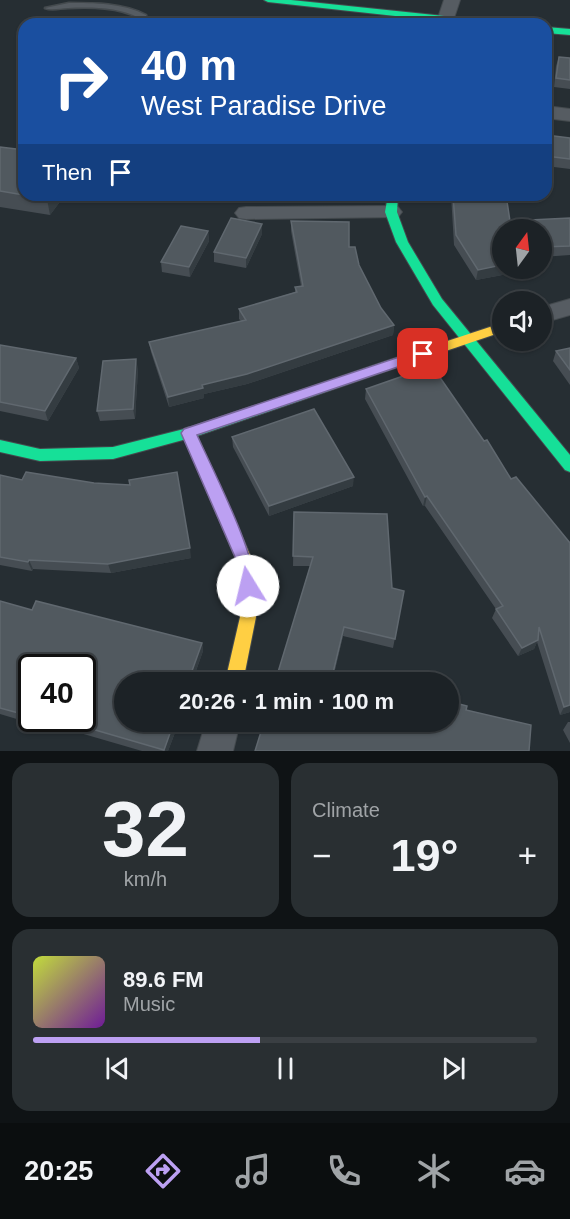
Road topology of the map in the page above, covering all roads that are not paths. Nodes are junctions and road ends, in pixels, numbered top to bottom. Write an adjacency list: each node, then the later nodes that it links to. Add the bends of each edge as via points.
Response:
1 (268, 0): 5 (street)
2 (452, 0): 6 (street)
3 (49, 8): 4 (lane, via 65,4 140,14)
4 (141, 18)
5 (420, 18)
6 (446, 18)
7 (552, 30): 8 (street)
8 (570, 32)
9 (552, 113): 10 (street)
10 (570, 116)
11 (392, 203): 12 (street); 16 (street, via 417,271)
12 (246, 213)
13 (570, 307): 14 (street)
14 (552, 312)
15 (492, 330): 16 (street)
16 (465, 339): 17 (street); 19 (street)
17 (189, 433): 18 (street, via 113,453 73,456); 20 (street, via 243,557 248,617)
18 (0, 446)
19 (570, 466)
20 (236, 672)
21 (220, 732): 22 (street)
22 (215, 751)

